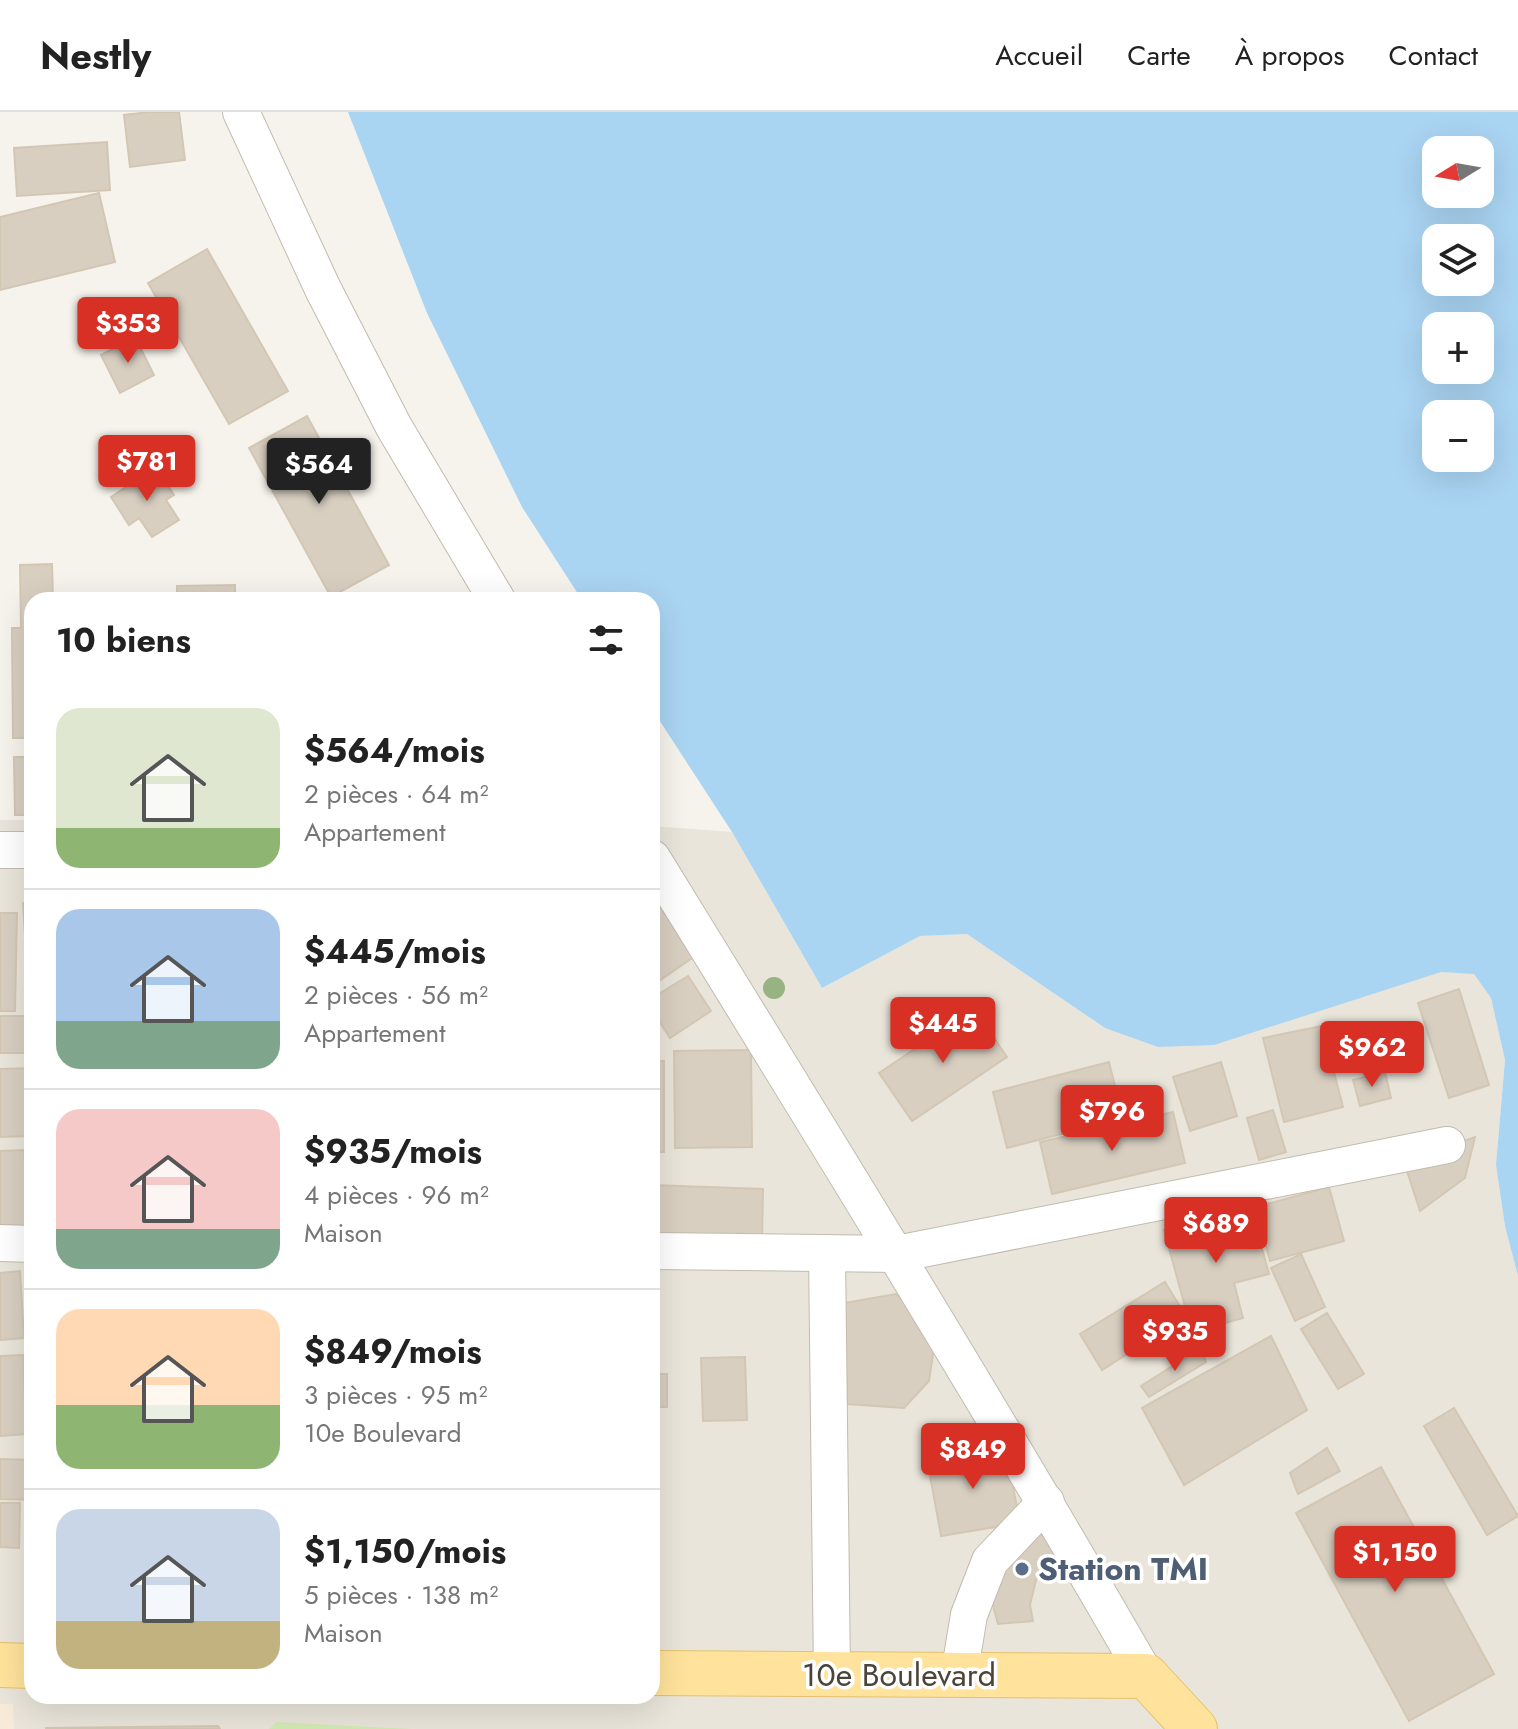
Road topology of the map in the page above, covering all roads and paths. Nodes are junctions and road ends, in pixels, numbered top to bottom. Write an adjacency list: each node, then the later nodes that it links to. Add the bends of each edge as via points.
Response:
1 (241, 112): 2 (street, via 394,427)
2 (492, 592)
3 (0, 850): 4 (street)
4 (24, 850)
5 (660, 871): 11 (street)
6 (1447, 1145): 11 (street)
7 (0, 1243): 8 (street)
8 (24, 1244)
9 (660, 1251): 10 (street)
10 (827, 1253): 11 (street); 16 (street)
11 (897, 1254): 12 (street)
12 (1046, 1502): 17 (street, via 990,1561 969,1615); 18 (street)
13 (0, 1665): 14 (main road)
14 (24, 1666)
15 (660, 1673): 16 (main road, 10e Boulevard)
16 (832, 1675): 17 (main road, 10e Boulevard)
17 (959, 1675): 18 (main road, 10e Boulevard)
18 (1146, 1676): 19 (main road)
19 (1195, 1729)

